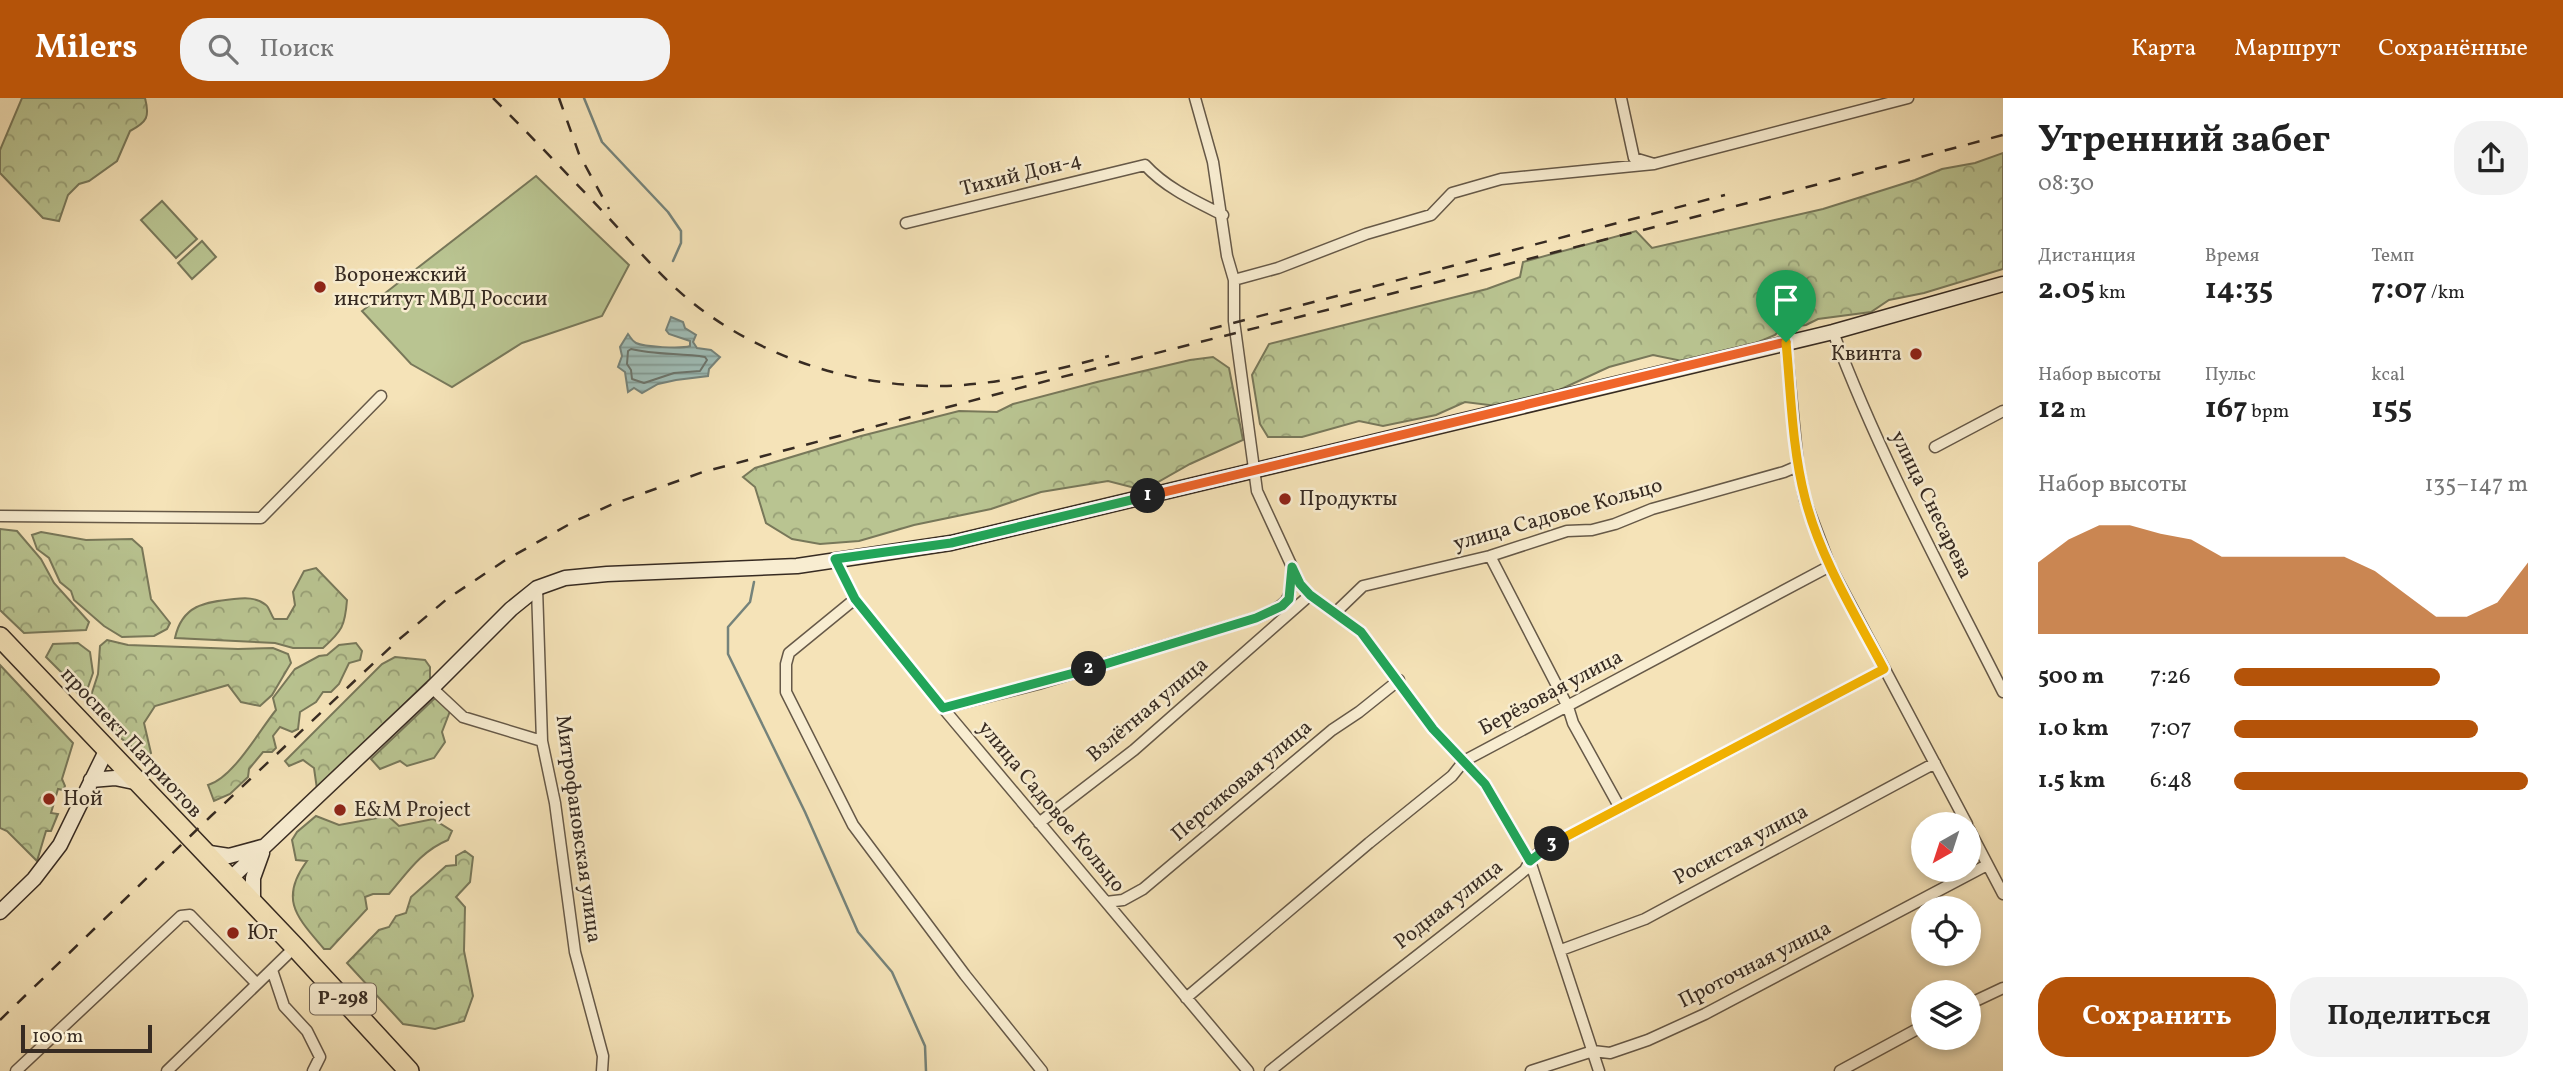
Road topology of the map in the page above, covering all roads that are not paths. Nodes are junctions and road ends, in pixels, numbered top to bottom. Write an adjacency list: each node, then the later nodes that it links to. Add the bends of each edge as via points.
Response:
1 (1195, 98): 6 (street)
2 (1620, 98): 5 (street, via 1634,158)
3 (1908, 98): 4 (street)
4 (1894, 100): 5 (street)
5 (1654, 164): 8 (street, via 1502,179 1452,193 1431,215)
6 (1223, 215): 7 (street, Тихий Дон-4, via 1157,178 1145,165); 8 (street)
7 (906, 223)
8 (1234, 280): 16 (street, via 1234,321)
9 (2003, 284): 10 (street)
10 (1833, 332): 11 (street); 30 (street, улица Снесарева, via 1854,390 1904,498)
11 (1786, 342): 15 (street); 16 (street)
12 (381, 396): 17 (street, via 261,518)
13 (2003, 411): 14 (street)
14 (1936, 447)
15 (1798, 466): 18 (street, улица Садовое Кольцо, via 1615,524 1567,531); 20 (street, via 1805,500)
16 (1254, 470): 19 (street, via 951,543); 21 (street, via 1257,491)
17 (0, 516)
18 (1490, 556): 25 (street, улица Садовое Кольцо, via 1363,586); 31 (street)
19 (835, 559): 22 (street, via 797,566 607,573 565,578); 24 (street, улица Садовое Кольцо)
20 (1830, 566): 27 (street); 31 (street, Берёзовая улица)
21 (1292, 567): 23 (street); 32 (street, via 1289,599 1256,618)
22 (537, 588): 29 (street); 33 (street, Митрофановская улица)
23 (1310, 595): 25 (street); 41 (street, Взлётная улица, via 1134,750)
24 (855, 599): 32 (street, улица Садовое Кольцо); 66 (street, via 789,653 786,692 853,824)
25 (1335, 612): 28 (street, via 1361,632)
26 (0, 637): 34 (highway, проспект Патриотов / Р-298)
27 (1884, 669): 36 (street); 39 (street, Родная улица)
28 (1399, 680): 35 (street, via 1433,729); 49 (street, Персиковая улица, via 1332,730 1143,889 1123,900)
29 (432, 688): 33 (street, via 463,717); 42 (street)
30 (2003, 691)
31 (1568, 707): 35 (street, Берёзовая улица); 39 (street)
32 (943, 708): 41 (street, улица Садовое Кольцо)
33 (542, 741): 65 (street, Митрофановская улица, via 575,952 603,1056)
34 (107, 748): 37 (street); 38 (highway, проспект Патриотов / Р-298)
35 (1464, 761): 45 (street, via 1485,784); 57 (street, Берёзовая улица, via 1452,776)
36 (1935, 763): 40 (street); 53 (street, Росистая улица, via 1645,919)
37 (90, 780): 38 (street, via 115,778); 51 (street, via 60,845 34,880)
38 (139, 783): 43 (highway, проспект Патриотов / Р-298)
39 (1620, 808): 45 (street, Родная улица, via 1543,849)
40 (1961, 812)
41 (1039, 823): 49 (street, улица Садовое Кольцо)
42 (266, 845): 43 (street, via 229,856); 47 (street); 50 (street, via 253,878)
43 (203, 852): 47 (highway, проспект Патриотов / Р-298)
44 (1981, 852): 46 (street)
45 (1530, 861): 53 (street); 68 (street, Родная улица, via 1466,918)
46 (1987, 864): 48 (street); 60 (street, Проточная улица, via 1705,1014 1610,1053)
47 (229, 880): 50 (highway, Р-298)
48 (2003, 894)
49 (1106, 902): 57 (street, улица Садовое Кольцо)
50 (253, 904): 52 (highway, Р-298)
51 (0, 912)
52 (295, 947): 54 (street); 64 (highway, Р-298)
53 (1561, 950): 60 (street)
54 (272, 970): 55 (street); 63 (street, via 285,1006 307,1031 320,1058)
55 (257, 984): 61 (street, via 190,915 181,916); 62 (street)
56 (2003, 988): 58 (street)
57 (1186, 998): 67 (street, улица Садовое Кольцо)
58 (1981, 998)
59 (1911, 1033): 71 (street)
60 (1593, 1051): 69 (street, Проточная улица); 70 (street)
61 (16, 1071)
62 (167, 1071)
63 (313, 1071)
64 (409, 1071)
65 (602, 1071)
66 (1042, 1071)
67 (1248, 1071)
68 (1270, 1071)
69 (1531, 1071)
70 (1599, 1071)
71 (1840, 1071)

